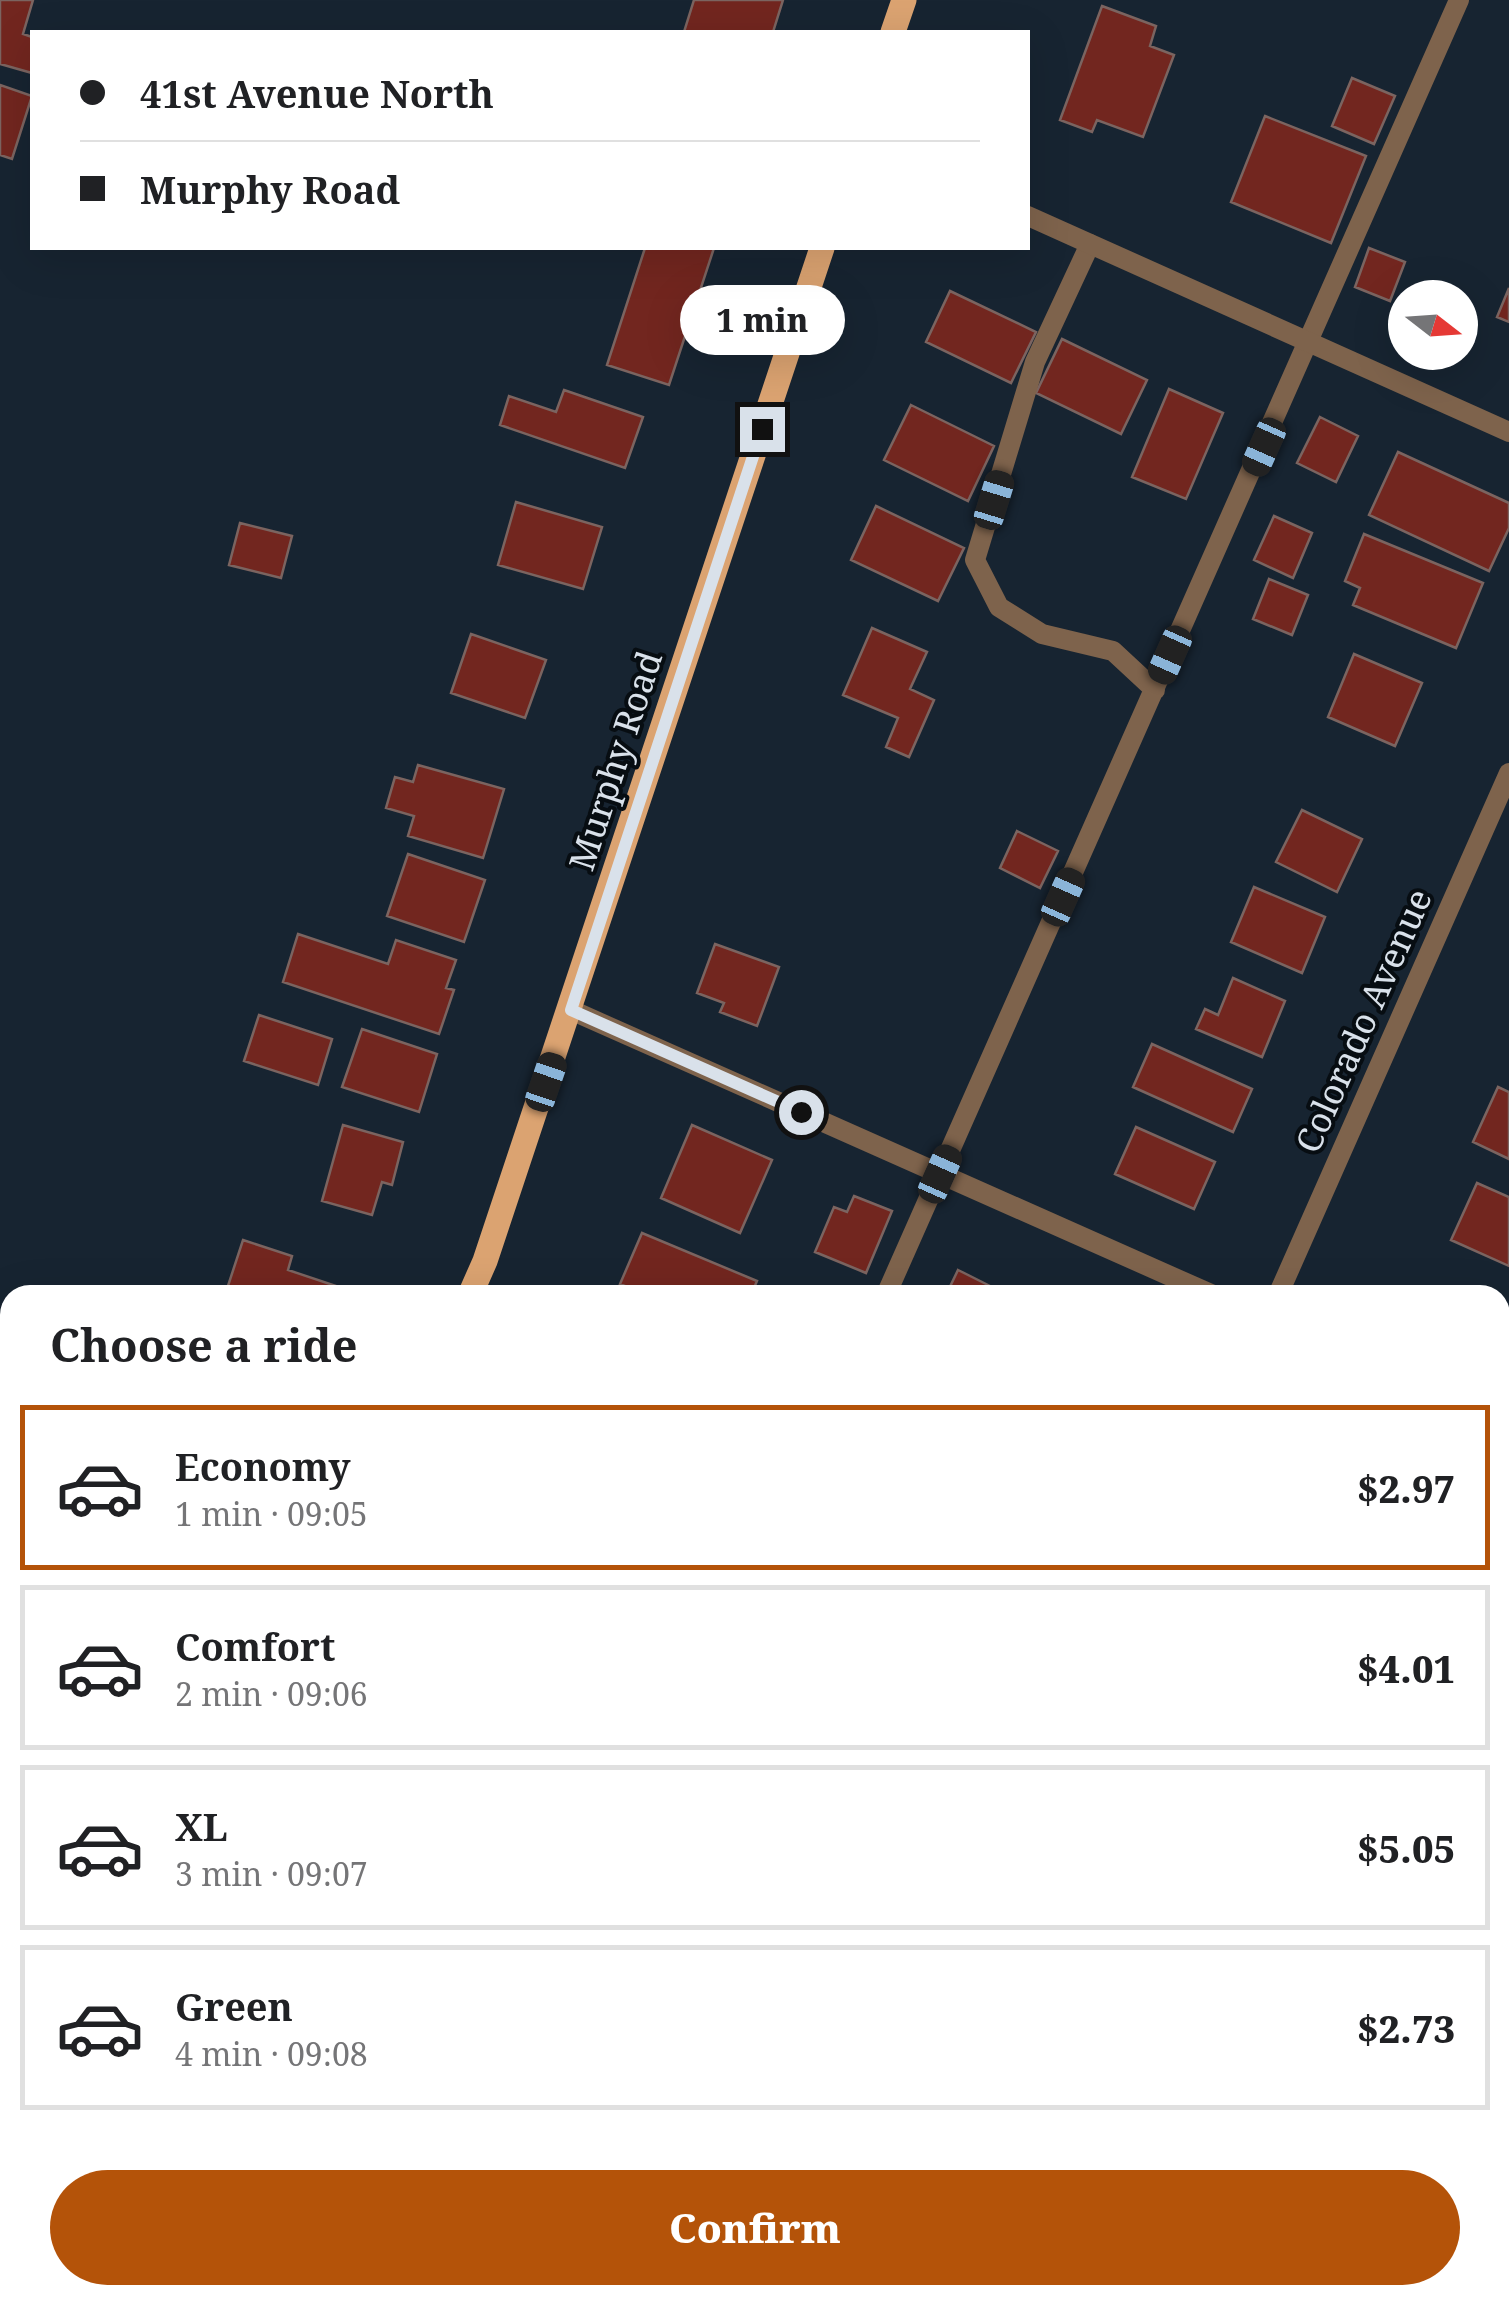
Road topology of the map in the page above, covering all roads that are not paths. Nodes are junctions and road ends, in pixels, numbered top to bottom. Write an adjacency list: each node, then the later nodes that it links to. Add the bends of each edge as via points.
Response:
1 (904, 0): 3 (main road)
2 (1460, 0): 7 (street)
3 (894, 30)
4 (1030, 217): 5 (street)
5 (1090, 244): 7 (street); 9 (street, via 1035,362 975,560 999,607 1042,634 1114,650)
6 (821, 250): 11 (main road, Murphy Road)
7 (1310, 343): 8 (street); 9 (street)
8 (1509, 432)
9 (1155, 690): 12 (street)
10 (1509, 773): 16 (street, Colorado Avenue)
11 (571, 1010): 12 (street); 13 (main road, Murphy Road)
12 (940, 1174): 14 (street); 15 (street)
13 (475, 1285)
14 (890, 1285)
15 (1190, 1285)
16 (1282, 1285)

